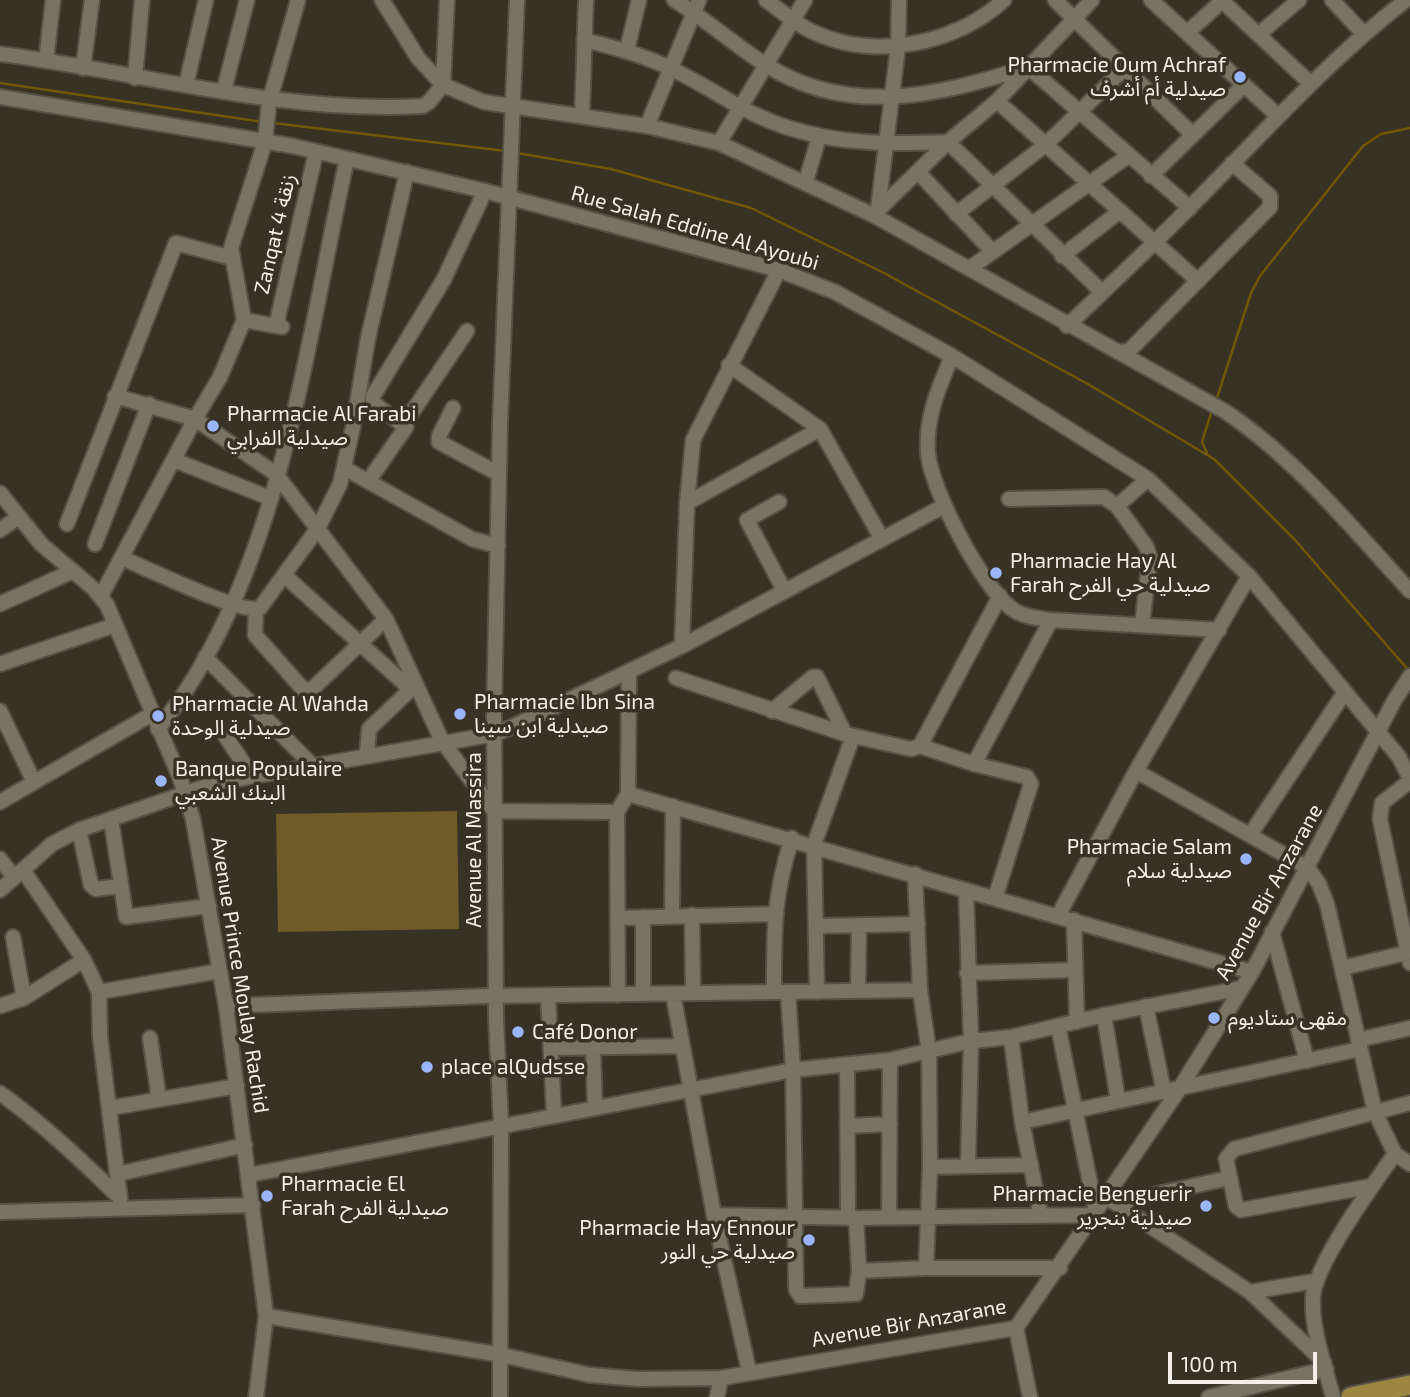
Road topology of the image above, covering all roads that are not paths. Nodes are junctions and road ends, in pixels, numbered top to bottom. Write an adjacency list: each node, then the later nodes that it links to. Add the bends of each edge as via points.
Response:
1 (53, 0): 34 (street)
2 (92, 0): 37 (street)
3 (142, 0): 40 (street)
4 (206, 0): 42 (street)
5 (247, 0): 45 (street)
6 (298, 0): 48 (street)
7 (382, 0): 43 (street, via 418,58)
8 (447, 0): 43 (street)
9 (517, 0): 50 (street)
10 (586, 0): 30 (street)
11 (639, 0): 32 (street)
12 (674, 0): 24 (street)
13 (766, 0): 26 (street)
14 (806, 0): 26 (street)
15 (899, 0): 31 (street)
16 (1004, 0): 31 (street, via 957,32)
17 (1055, 0): 25 (street)
18 (1151, 0): 27 (street)
19 (1222, 0): 27 (street); 29 (street)
20 (1300, 0): 29 (street)
21 (1332, 0): 28 (street)
22 (1406, 0): 28 (street)
23 (1090, 1): 25 (street)
24 (696, 6): 35 (street); 38 (street)
25 (1073, 18): 36 (street); 39 (street)
26 (793, 20): 31 (street, via 833,38); 35 (street)
27 (1187, 33): 44 (street)
28 (1363, 33): 41 (street)
29 (1259, 34): 41 (street)
30 (584, 40): 32 (street); 53 (street)
31 (898, 47): 47 (street)
32 (627, 50): 38 (street)
33 (0, 54): 34 (street)
34 (46, 61): 37 (street)
35 (766, 65): 47 (street, via 816,87); 51 (street)
36 (1028, 67): 47 (street, via 954,90); 49 (street); 52 (street)
37 (83, 68): 40 (street)
38 (671, 68): 51 (street); 55 (street)
39 (1124, 69): 52 (street); 56 (street)
40 (135, 78): 42 (street)
41 (1310, 83): 54 (street)
42 (186, 85): 45 (street)
43 (443, 85): 48 (street, via 423,106 356,107); 50 (street, via 474,99)
44 (1244, 85): 54 (street); 56 (street)
45 (224, 90): 48 (street)
46 (0, 97): 57 (street, Rue Salah Eddine Al Ayoubi)
47 (891, 98): 61 (street)
48 (270, 100): 57 (street)
49 (997, 101): 59 (street); 62 (street)
50 (514, 106): 53 (street); 74 (street, Avenue Al Massira)
51 (739, 107): 58 (street); 60 (street)
52 (1080, 114): 62 (street); 64 (street)
53 (582, 115): 55 (street)
54 (1277, 115): 66 (street)
55 (647, 126): 60 (street)
56 (1192, 134): 69 (street)
57 (266, 136): 63 (street, Rue Salah Eddine Al Ayoubi); 83 (street)
58 (819, 137): 61 (street); 70 (street)
59 (948, 142): 61 (street); 68 (street); 72 (street)
60 (719, 143): 70 (street)
61 (885, 145): 76 (street)
62 (1044, 146): 71 (street); 72 (street)
63 (316, 152): 65 (street, Rue Salah Eddine Al Ayoubi); 88 (street, Zanqat 4 زنقة, via 280,327)
64 (1128, 156): 69 (street); 71 (street)
65 (347, 159): 67 (street, Rue Salah Eddine Al Ayoubi); 104 (street, via 308,348)
66 (1233, 163): 75 (street); 86 (street, via 1270,196 1271,203)
67 (407, 172): 73 (street, Rue Salah Eddine Al Ayoubi); 100 (street, via 368,338)
68 (918, 172): 76 (street); 78 (street)
69 (1151, 176): 75 (street)
70 (806, 181): 76 (street)
71 (1088, 183): 77 (street); 79 (street)
72 (993, 186): 78 (street); 79 (street)
73 (485, 191): 74 (street, Rue Salah Eddine Al Ayoubi); 95 (street, via 444,279)
74 (511, 199): 85 (street, Rue Salah Eddine Al Ayoubi); 105 (street, Avenue Al Massira)
75 (1189, 208): 80 (street)
76 (875, 212): 84 (street)
77 (1119, 212): 80 (street); 82 (street)
78 (956, 214): 81 (street)
79 (1030, 225): 81 (street); 82 (street)
80 (1155, 242): 86 (street); 87 (street)
81 (992, 251): 84 (street)
82 (1062, 256): 87 (street)
83 (232, 258): 88 (street); 94 (street, via 176,243)
84 (970, 268): 89 (street)
85 (779, 270): 92 (street, Rue Salah Eddine Al Ayoubi, via 835,292); 93 (street)
86 (1198, 281): 91 (street, via 1129,351)
87 (1102, 292): 89 (street)
88 (244, 320): 98 (street, via 220,377)
89 (1067, 326): 91 (street)
90 (467, 331): 99 (street)
91 (1118, 352): 127 (street, via 1264,438)
92 (952, 356): 106 (street, Rue Salah Eddine Al Ayoubi); 113 (street, via 934,399 929,429 929,454)
93 (729, 365): 101 (street); 112 (street, via 693,440)
94 (115, 396): 96 (street); 116 (street)
95 (373, 402): 99 (street); 100 (street)
96 (149, 404): 98 (street); 120 (street)
97 (453, 408): 105 (street, via 439,442)
98 (195, 419): 102 (street); 104 (street)
99 (404, 424): 107 (street, via 406,428)
100 (353, 427): 103 (street)
101 (820, 429): 112 (street); 119 (street)
102 (174, 460): 109 (street); 122 (street)
103 (344, 468): 107 (street); 117 (street)
104 (276, 474): 109 (street); 117 (street)
105 (499, 474): 121 (street, Avenue Al Massira)
106 (1148, 479): 114 (street); 125 (street, Rue Salah Eddine Al Ayoubi)
107 (369, 480): 121 (street, via 472,539)
108 (0, 493): 115 (street, Avenue Prince Moulay Rachid)
109 (270, 498): 131 (street)
110 (1009, 499): 114 (street, via 1104,498)
111 (779, 502): 126 (street, via 747,520)
112 (687, 503): 139 (street)
113 (944, 506): 119 (street); 129 (street)
114 (1117, 506): 136 (street, via 1150,557)
115 (19, 517): 118 (street); 123 (street, Avenue Prince Moulay Rachid, via 41,544)
116 (67, 524)
117 (318, 528): 124 (street); 133 (street)
118 (0, 530)
119 (882, 539): 126 (street)
120 (95, 544)
121 (498, 546): 151 (street, Avenue Al Massira)
122 (122, 558): 128 (street); 131 (street)
123 (73, 571): 128 (street, Avenue Prince Moulay Rachid); 130 (street)
124 (284, 575): 132 (street); 138 (street)
125 (1250, 576): 137 (street); 145 (street, Rue Salah Eddine Al Ayoubi)
126 (784, 590): 139 (street)
127 (1410, 591)
128 (102, 596): 135 (street, Avenue Prince Moulay Rachid)
129 (1000, 596): 134 (street, via 1017,613); 155 (street)
130 (0, 604)
131 (233, 605): 132 (street); 140 (street)
132 (256, 610): 138 (street, via 255,635 302,688 310,691)
133 (386, 620): 138 (street); 154 (street)
134 (1051, 620): 136 (street); 158 (street)
135 (116, 625): 141 (street); 148 (street, Avenue Prince Moulay Rachid)
136 (1142, 625): 137 (street)
137 (1219, 630): 159 (street)
138 (362, 643): 156 (street, via 408,692 369,729)
139 (682, 646): 142 (street)
140 (205, 657): 149 (street, via 185,696); 157 (street)
141 (0, 664)
142 (629, 673): 151 (street); 164 (street)
143 (1410, 676): 150 (street, Avenue Bir Anzarane)
144 (676, 678): 147 (street)
145 (1345, 692): 150 (street, Rue Salah Eddine Al Ayoubi); 171 (street)
146 (0, 711): 162 (street)
147 (772, 711): 152 (street); 152 (street, via 817,677)
148 (152, 714): 149 (street, Avenue Prince Moulay Rachid); 162 (street)
149 (158, 729): 163 (street, Avenue Prince Moulay Rachid)
150 (1378, 732): 161 (street, Rue Salah Eddine Al Ayoubi); 175 (street, Avenue Bir Anzarane)
151 (495, 734): 154 (street); 167 (street, Avenue Al Massira)
152 (849, 735): 155 (street, via 911,749); 173 (street)
153 (226, 737): 160 (street)
154 (442, 741): 156 (street); 167 (street)
155 (920, 746): 158 (street)
156 (367, 754): 157 (street)
157 (311, 764): 160 (street)
158 (974, 764): 181 (street, via 1025,775 1031,781)
159 (1136, 771): 171 (street); 186 (street)
160 (252, 776): 163 (street)
161 (1410, 779): 195 (street, via 1382,803 1380,819)
162 (34, 782): 165 (street)
163 (186, 793): 169 (street); 182 (street, Avenue Prince Moulay Rachid)
164 (628, 794): 166 (street); 168 (street)
165 (0, 802)
166 (673, 806): 172 (street); 185 (street)
167 (494, 811): 168 (street); 213 (street, Avenue Al Massira)
168 (617, 811): 188 (street)
169 (111, 819): 170 (street); 178 (street)
170 (79, 830): 176 (street, via 52,844); 178 (street, via 92,885 96,889)
171 (1250, 835): 175 (street)
172 (792, 838): 173 (street); 183 (street, via 777,886)
173 (814, 845): 177 (street); 192 (street)
174 (0, 859): 176 (street)
175 (1308, 868): 193 (street, Avenue Bir Anzarane); 197 (street, via 1327,904)
176 (19, 873): 179 (street); 196 (street)
177 (915, 874): 180 (street); 190 (street)
178 (121, 886): 182 (street, via 127,918)
179 (0, 890)
180 (966, 890): 181 (street); 201 (street)
181 (995, 898): 186 (street)
182 (209, 906): 199 (street, Avenue Prince Moulay Rachid)
183 (774, 914): 184 (street); 206 (street)
184 (692, 915): 185 (street); 208 (street)
185 (672, 916): 187 (street)
186 (1058, 916): 189 (street)
187 (643, 917): 188 (street); 209 (street)
188 (619, 918): 211 (street)
189 (1074, 920): 198 (street); 200 (street)
190 (918, 924): 191 (street); 203 (street)
191 (859, 925): 192 (street); 204 (street)
192 (816, 926): 207 (street)
193 (1272, 933): 200 (street, Avenue Bir Anzarane); 231 (street)
194 (13, 937): 214 (street)
195 (1409, 956): 197 (street)
196 (84, 960): 205 (street); 214 (street)
197 (1342, 968): 225 (street)
198 (1074, 970): 201 (street); 219 (street)
199 (220, 971): 205 (street); 216 (street, Avenue Prince Moulay Rachid)
200 (1252, 972): 202 (street, Avenue Bir Anzarane)
201 (967, 973): 224 (street)
202 (1242, 988): 217 (street); 235 (street, Avenue Bir Anzarane)
203 (920, 990): 204 (street); 229 (street)
204 (858, 991): 207 (street)
205 (99, 992): 243 (street)
206 (781, 992): 207 (street); 208 (street); 233 (street)
207 (817, 992)
208 (693, 993): 210 (street)
209 (643, 994): 210 (street); 211 (street)
210 (673, 994): 227 (street)
211 (618, 995): 212 (street)
212 (548, 996): 213 (street); 228 (street)
213 (496, 997): 216 (street); 249 (street, Avenue Al Massira)
214 (24, 998): 215 (street)
215 (0, 1006)
216 (226, 1006): 234 (street, Avenue Prince Moulay Rachid)
217 (1146, 1006): 218 (street); 237 (street)
218 (1104, 1015): 219 (street); 240 (street)
219 (1077, 1022): 220 (street)
220 (1058, 1027): 222 (street); 244 (street)
221 (1410, 1028): 225 (street)
222 (1011, 1037): 224 (street); 247 (street)
223 (150, 1038): 239 (street)
224 (971, 1041): 229 (street); 254 (street)
225 (1359, 1044): 231 (street); 245 (street)
226 (593, 1046): 227 (street); 228 (street); 242 (street)
227 (682, 1046): 236 (street)
228 (552, 1048): 246 (street)
229 (929, 1052): 230 (street); 255 (street)
230 (890, 1060): 232 (street); 248 (street)
231 (1307, 1061): 235 (street)
232 (846, 1065): 233 (street); 250 (street)
233 (793, 1070): 236 (street); 268 (street)
234 (237, 1086): 239 (street); 251 (street, Avenue Prince Moulay Rachid)
235 (1180, 1088): 237 (street); 260 (street, Avenue Bir Anzarane)
236 (689, 1090): 242 (street); 265 (street)
237 (1164, 1091): 240 (street)
238 (0, 1093): 261 (street, via 42,1124)
239 (159, 1099): 243 (street)
240 (1118, 1100): 244 (street)
241 (1410, 1104): 245 (street)
242 (595, 1107): 246 (street)
243 (110, 1108): 256 (street)
244 (1076, 1110): 247 (street); 264 (street)
245 (1375, 1112): 252 (street); 258 (street, via 1234,1149 1226,1158)
246 (554, 1114): 249 (street)
247 (1022, 1122): 253 (street)
248 (890, 1124): 250 (street); 266 (street)
249 (500, 1125): 257 (street); 278 (street, Avenue Al Massira)
250 (847, 1126): 270 (street)
251 (245, 1145): 256 (street); 257 (street, Avenue Prince Moulay Rachid)
252 (1406, 1161): 259 (street)
253 (1031, 1165): 254 (street); 267 (street)
254 (968, 1166): 255 (street)
255 (930, 1167): 269 (street)
256 (118, 1174): 261 (street)
257 (249, 1175): 262 (street, Avenue Prince Moulay Rachid)
258 (1229, 1178): 259 (street, via 1241,1210); 260 (street)
259 (1372, 1186): 274 (street)
260 (1112, 1200): 264 (street, Avenue Bir Anzarane); 275 (street)
261 (120, 1204): 262 (street); 263 (street)
262 (253, 1205): 276 (street, Avenue Prince Moulay Rachid)
263 (0, 1212)
264 (1095, 1214): 267 (street); 272 (street, Avenue Bir Anzarane)
265 (714, 1215): 268 (street); 280 (street)
266 (889, 1216): 269 (street); 270 (street)
267 (1041, 1216): 269 (street)
268 (793, 1217): 270 (street); 273 (street, via 800,1296 856,1294)
269 (929, 1217): 271 (street)
270 (852, 1218): 273 (street)
271 (926, 1268): 272 (street); 273 (street)
272 (1060, 1268): 277 (street, Avenue Bir Anzarane)
273 (859, 1271)
274 (1315, 1281): 275 (street); 279 (street, via 1313,1308)
275 (1250, 1292): 279 (street)
276 (266, 1316): 278 (street, Avenue Bir Anzarane); 284 (street, Avenue Prince Moulay Rachid)
277 (1016, 1328): 280 (street, Avenue Bir Anzarane); 283 (street)
278 (502, 1355): 281 (street, Avenue Bir Anzarane, via 590,1375); 285 (street, Avenue Al Massira)
279 (1325, 1365): 287 (street); 288 (street)
280 (749, 1371): 281 (street, Avenue Bir Anzarane)
281 (721, 1378): 286 (street)
282 (1410, 1385): 289 (main road)
283 (1031, 1396)
284 (256, 1397)
285 (500, 1397)
286 (717, 1397)
287 (1209, 1397)
288 (1333, 1397)
289 (1351, 1397)

